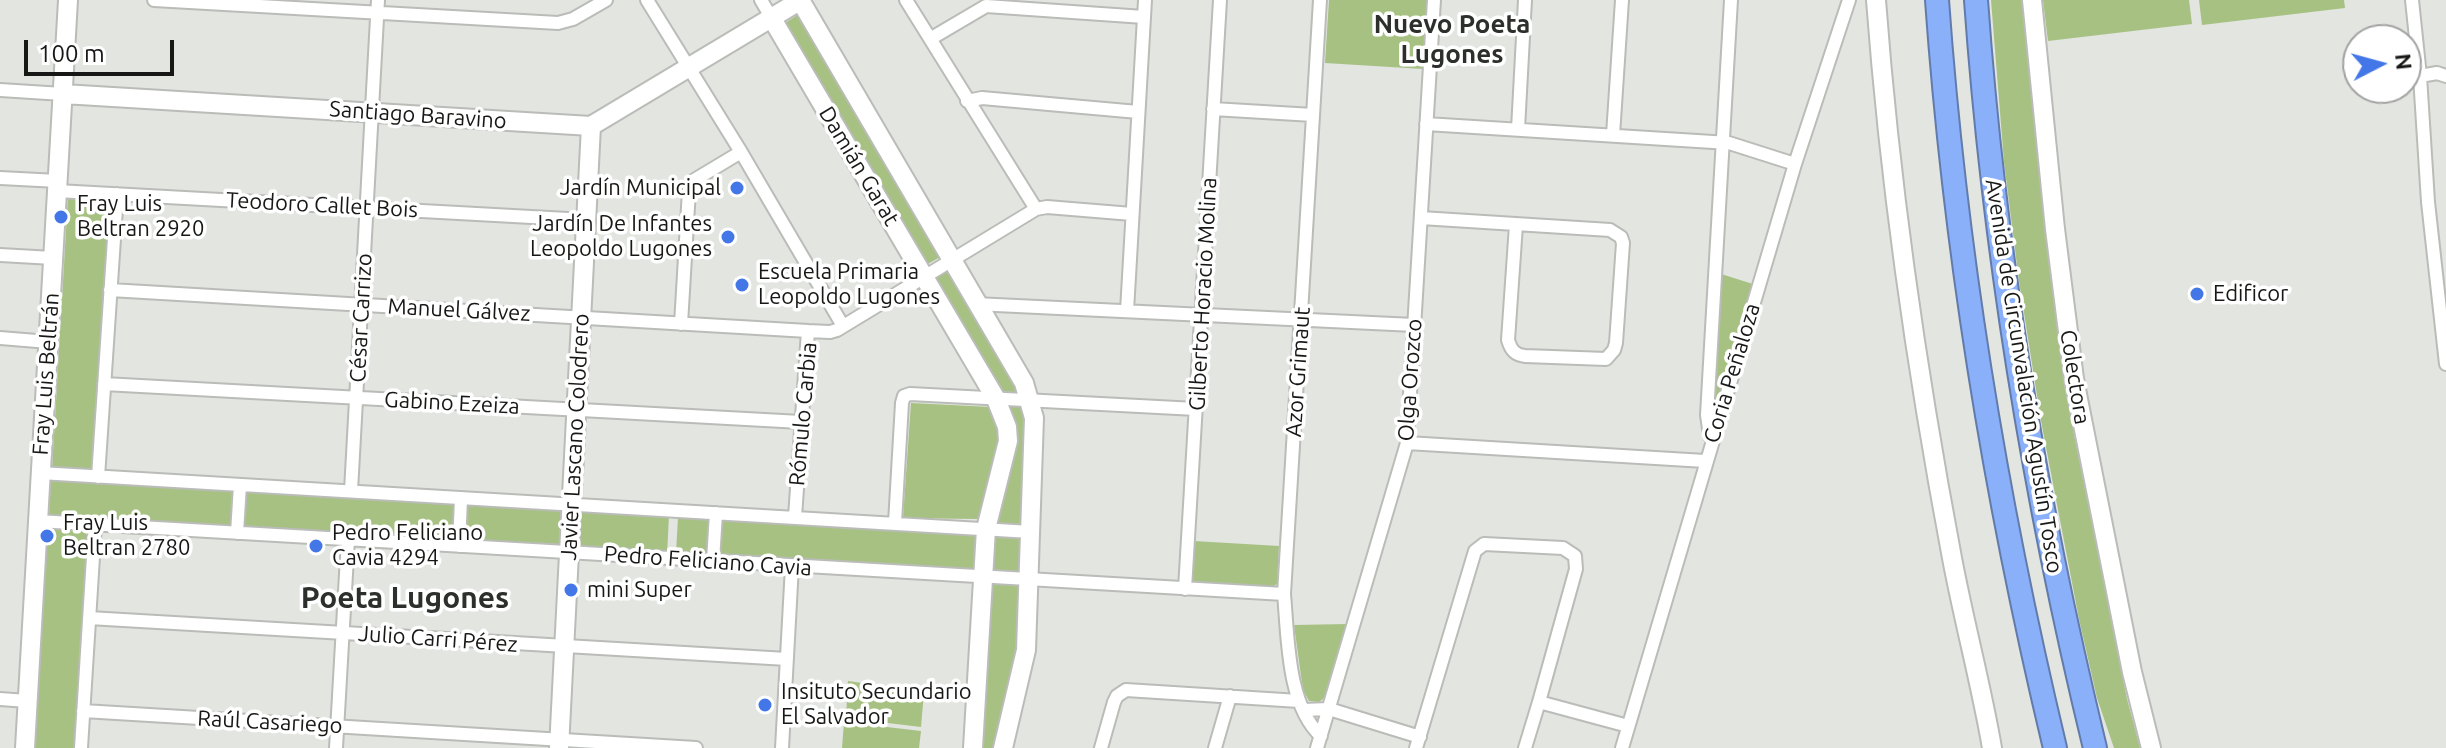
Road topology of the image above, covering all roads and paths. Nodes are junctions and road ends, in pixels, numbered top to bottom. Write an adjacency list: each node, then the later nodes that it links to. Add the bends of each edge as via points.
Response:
1 (68, 0): 30 (main road, Fray Luis Beltrán)
2 (154, 0): 21 (street)
3 (606, 0): 21 (street, via 558,23)
4 (647, 0): 26 (street)
5 (761, 0): 22 (street, Damián Garat)
6 (800, 0): 22 (main road); 55 (main road, Damián Garat)
7 (906, 0): 25 (street)
8 (1145, 0): 23 (street)
9 (1220, 0): 33 (street, Gilberto Horacio Molina)
10 (1320, 0): 36 (street, Azor Grimaut)
11 (1434, 0): 37 (street, Olga Orozco)
12 (1525, 0): 39 (street)
13 (1622, 0): 40 (street)
14 (1731, 0): 41 (street)
15 (1849, 0): 43 (street, Coria Peñaloza)
16 (1876, 0): 133 (main road, via 1916,355)
17 (1937, 0): 88 (highway, Avenida de Circunvalación Agustín Tosco, via 1962,250)
18 (1976, 0): 109 (highway, Avenida de Circunvalación Agustín Tosco, via 1990,164 2015,347)
19 (2032, 0): 138 (main road, Colectora, via 2074,379)
20 (2412, 0): 24 (street)
21 (378, 6): 34 (street, César Carrizo)
22 (771, 17): 26 (main road); 56 (main road, Damián Garat)
23 (1144, 17): 25 (street, via 986,6); 35 (street)
24 (2415, 24)
25 (930, 39): 31 (street)
26 (689, 66): 38 (main road); 42 (street)
27 (2422, 76): 28 (street)
28 (2446, 76)
29 (0, 90): 30 (street, Santiago Baravino)
30 (63, 94): 34 (main road, Santiago Baravino); 45 (main road, Fray Luis Beltrán)
31 (967, 101): 35 (street); 48 (street)
32 (2422, 104): 70 (street)
33 (1213, 109): 36 (street); 61 (street, Gilberto Horacio Molina)
34 (372, 112): 38 (main road, Santiago Baravino); 47 (street, César Carrizo)
35 (1138, 112): 49 (street)
36 (1313, 115): 63 (street, Azor Grimaut)
37 (1426, 124): 39 (street); 50 (street, Olga Orozco)
38 (591, 126): 51 (main road, Javier Lascano Colodrero)
39 (1518, 129): 40 (street)
40 (1613, 135): 41 (street)
41 (1722, 142): 43 (street); 78 (street, via 1707,415)
42 (741, 152): 64 (street, via 695,179 689,190); 66 (street)
43 (1795, 164): 78 (street, Coria Peñaloza)
44 (0, 178): 45 (street, Teodoro Callet Bois)
45 (58, 186): 46 (street, Teodoro Callet Bois); 54 (main road, Fray Luis Beltrán)
46 (117, 194): 47 (street, Teodoro Callet Bois); 57 (street)
47 (368, 208): 51 (street, Teodoro Callet Bois); 59 (street, César Carrizo)
48 (1036, 209): 49 (street); 55 (street, Rómulo Carbia)
49 (1132, 214): 60 (street)
50 (1421, 218): 52 (street); 65 (street, Olga Orozco)
51 (586, 220): 62 (main road, Javier Lascano Colodrero)
52 (1516, 225): 52 (street, via 1610,230 1621,237 1616,343 1606,359 1525,356 1510,347)
53 (0, 255): 54 (street)
54 (53, 258): 69 (main road, Fray Luis Beltrán)
55 (952, 261): 56 (street, Rómulo Carbia); 58 (main road, Damián Garat)
56 (924, 277): 66 (street, Rómulo Carbia); 73 (main road, Damián Garat)
57 (110, 290): 59 (street, Manuel Gálvez); 71 (street)
58 (975, 304): 60 (street); 74 (main road, Damián Garat)
59 (362, 305): 62 (street, Manuel Gálvez); 72 (street, César Carrizo)
60 (1127, 311): 61 (street)
61 (1201, 315): 63 (street); 75 (street, Gilberto Horacio Molina)
62 (581, 317): 64 (street, Manuel Gálvez); 76 (main road, Javier Lascano Colodrero)
63 (1301, 320): 65 (street); 104 (street, Azor Grimaut)
64 (681, 324): 67 (street, Manuel Gálvez)
65 (1414, 325): 79 (street, Olga Orozco)
66 (843, 326): 67 (street, Rómulo Carbia, via 830,332)
67 (808, 331): 77 (street, Rómulo Carbia)
68 (0, 338): 69 (street)
69 (49, 342): 81 (main road, Fray Luis Beltrán)
70 (2446, 364)
71 (104, 384): 72 (street, Gabino Ezeiza); 82 (street)
72 (357, 398): 76 (street, Gabino Ezeiza); 84 (street, César Carrizo)
73 (996, 399): 74 (street); 91 (street, via 904,396); 93 (main road, Damián Garat, via 1008,441)
74 (1031, 401): 75 (street); 94 (main road, Damián Garat)
75 (1196, 409): 103 (street, Gilberto Horacio Molina)
76 (576, 410): 77 (street, Gabino Ezeiza); 86 (main road, Javier Lascano Colodrero)
77 (801, 422): 89 (street, Rómulo Carbia)
78 (1711, 442): 80 (street, Coria Peñaloza)
79 (1407, 443): 80 (street); 115 (street, Olga Orozco)
80 (1705, 461): 118 (street, Coria Peñaloza)
81 (40, 473): 82 (street); 90 (main road, Fray Luis Beltrán)
82 (98, 477): 83 (street)
83 (240, 485): 84 (street); 95 (street)
84 (351, 491): 85 (street)
85 (461, 498): 86 (street); 97 (street)
86 (571, 504): 87 (street); 98 (main road, Javier Lascano Colodrero)
87 (716, 513): 89 (street); 99 (street)
88 (2004, 515): 134 (highway, via 2008,595); 135 (highway, Avenida de Circunvalación Agustín Tosco)
89 (795, 517): 91 (street)
90 (37, 521): 92 (street, Pedro Feliciano Cavia); 112 (main road, Fray Luis Beltrán)
91 (895, 523): 93 (street)
92 (95, 525): 95 (street, Pedro Feliciano Cavia); 105 (street)
93 (986, 529): 94 (street); 101 (main road, Damián Garat)
94 (1031, 532): 102 (main road, Damián Garat)
95 (237, 533): 96 (street, Pedro Feliciano Cavia)
96 (348, 539): 97 (street, Pedro Feliciano Cavia); 106 (street)
97 (459, 546): 98 (street, Pedro Feliciano Cavia)
98 (569, 552): 99 (street, Pedro Feliciano Cavia); 107 (main road, Javier Lascano Colodrero)
99 (713, 561): 100 (street, Pedro Feliciano Cavia)
100 (792, 566): 101 (street, Pedro Feliciano Cavia); 108 (street)
101 (983, 578): 102 (street, Pedro Feliciano Cavia); 127 (main road, Damián Garat)
102 (1029, 580): 103 (street, Pedro Feliciano Cavia); 128 (main road, Damián Garat, via 1024,663)
103 (1185, 589): 104 (street, Pedro Feliciano Cavia)
104 (1284, 594): 114 (street, Azor Grimaut)
105 (89, 618): 106 (street, Julio Carri Pérez); 116 (street)
106 (343, 632): 107 (street, Julio Carri Pérez); 117 (street)
107 (565, 647): 108 (street, Julio Carri Pérez); 121 (main road, Javier Lascano Colodrero)
108 (787, 659): 126 (street)
109 (2081, 689): 136 (highway, Avenida de Circunvalación Agustín Tosco); 137 (highway)
110 (1230, 696): 114 (street); 129 (street, via 1121,692); 130 (street)
111 (0, 699): 112 (street)
112 (27, 701): 122 (main road, Fray Luis Beltrán)
113 (1539, 702): 118 (street); 120 (street, via 1576,569 1575,556 1563,548 1484,544 1475,551); 131 (street)
114 (1301, 706): 115 (street); 119 (street, Azor Grimaut)
115 (1329, 709): 119 (street, Olga Orozco); 120 (street)
116 (83, 711): 117 (street, Raúl Casariego); 123 (street)
117 (337, 726): 121 (street, Raúl Casariego); 124 (street)
118 (1628, 726): 132 (street, Coria Peñaloza)
119 (1319, 742)
120 (1418, 742)
121 (559, 744): 125 (street, Raúl Casariego)
122 (25, 748)
123 (81, 748)
124 (336, 748)
125 (696, 748)
126 (782, 748)
127 (973, 748)
128 (1003, 748)
129 (1101, 748)
130 (1215, 748)
131 (1525, 748)
132 (1622, 748)
133 (1992, 748)
134 (2039, 748)
135 (2055, 748)
136 (2095, 748)
137 (2103, 748)
138 (2151, 748)

